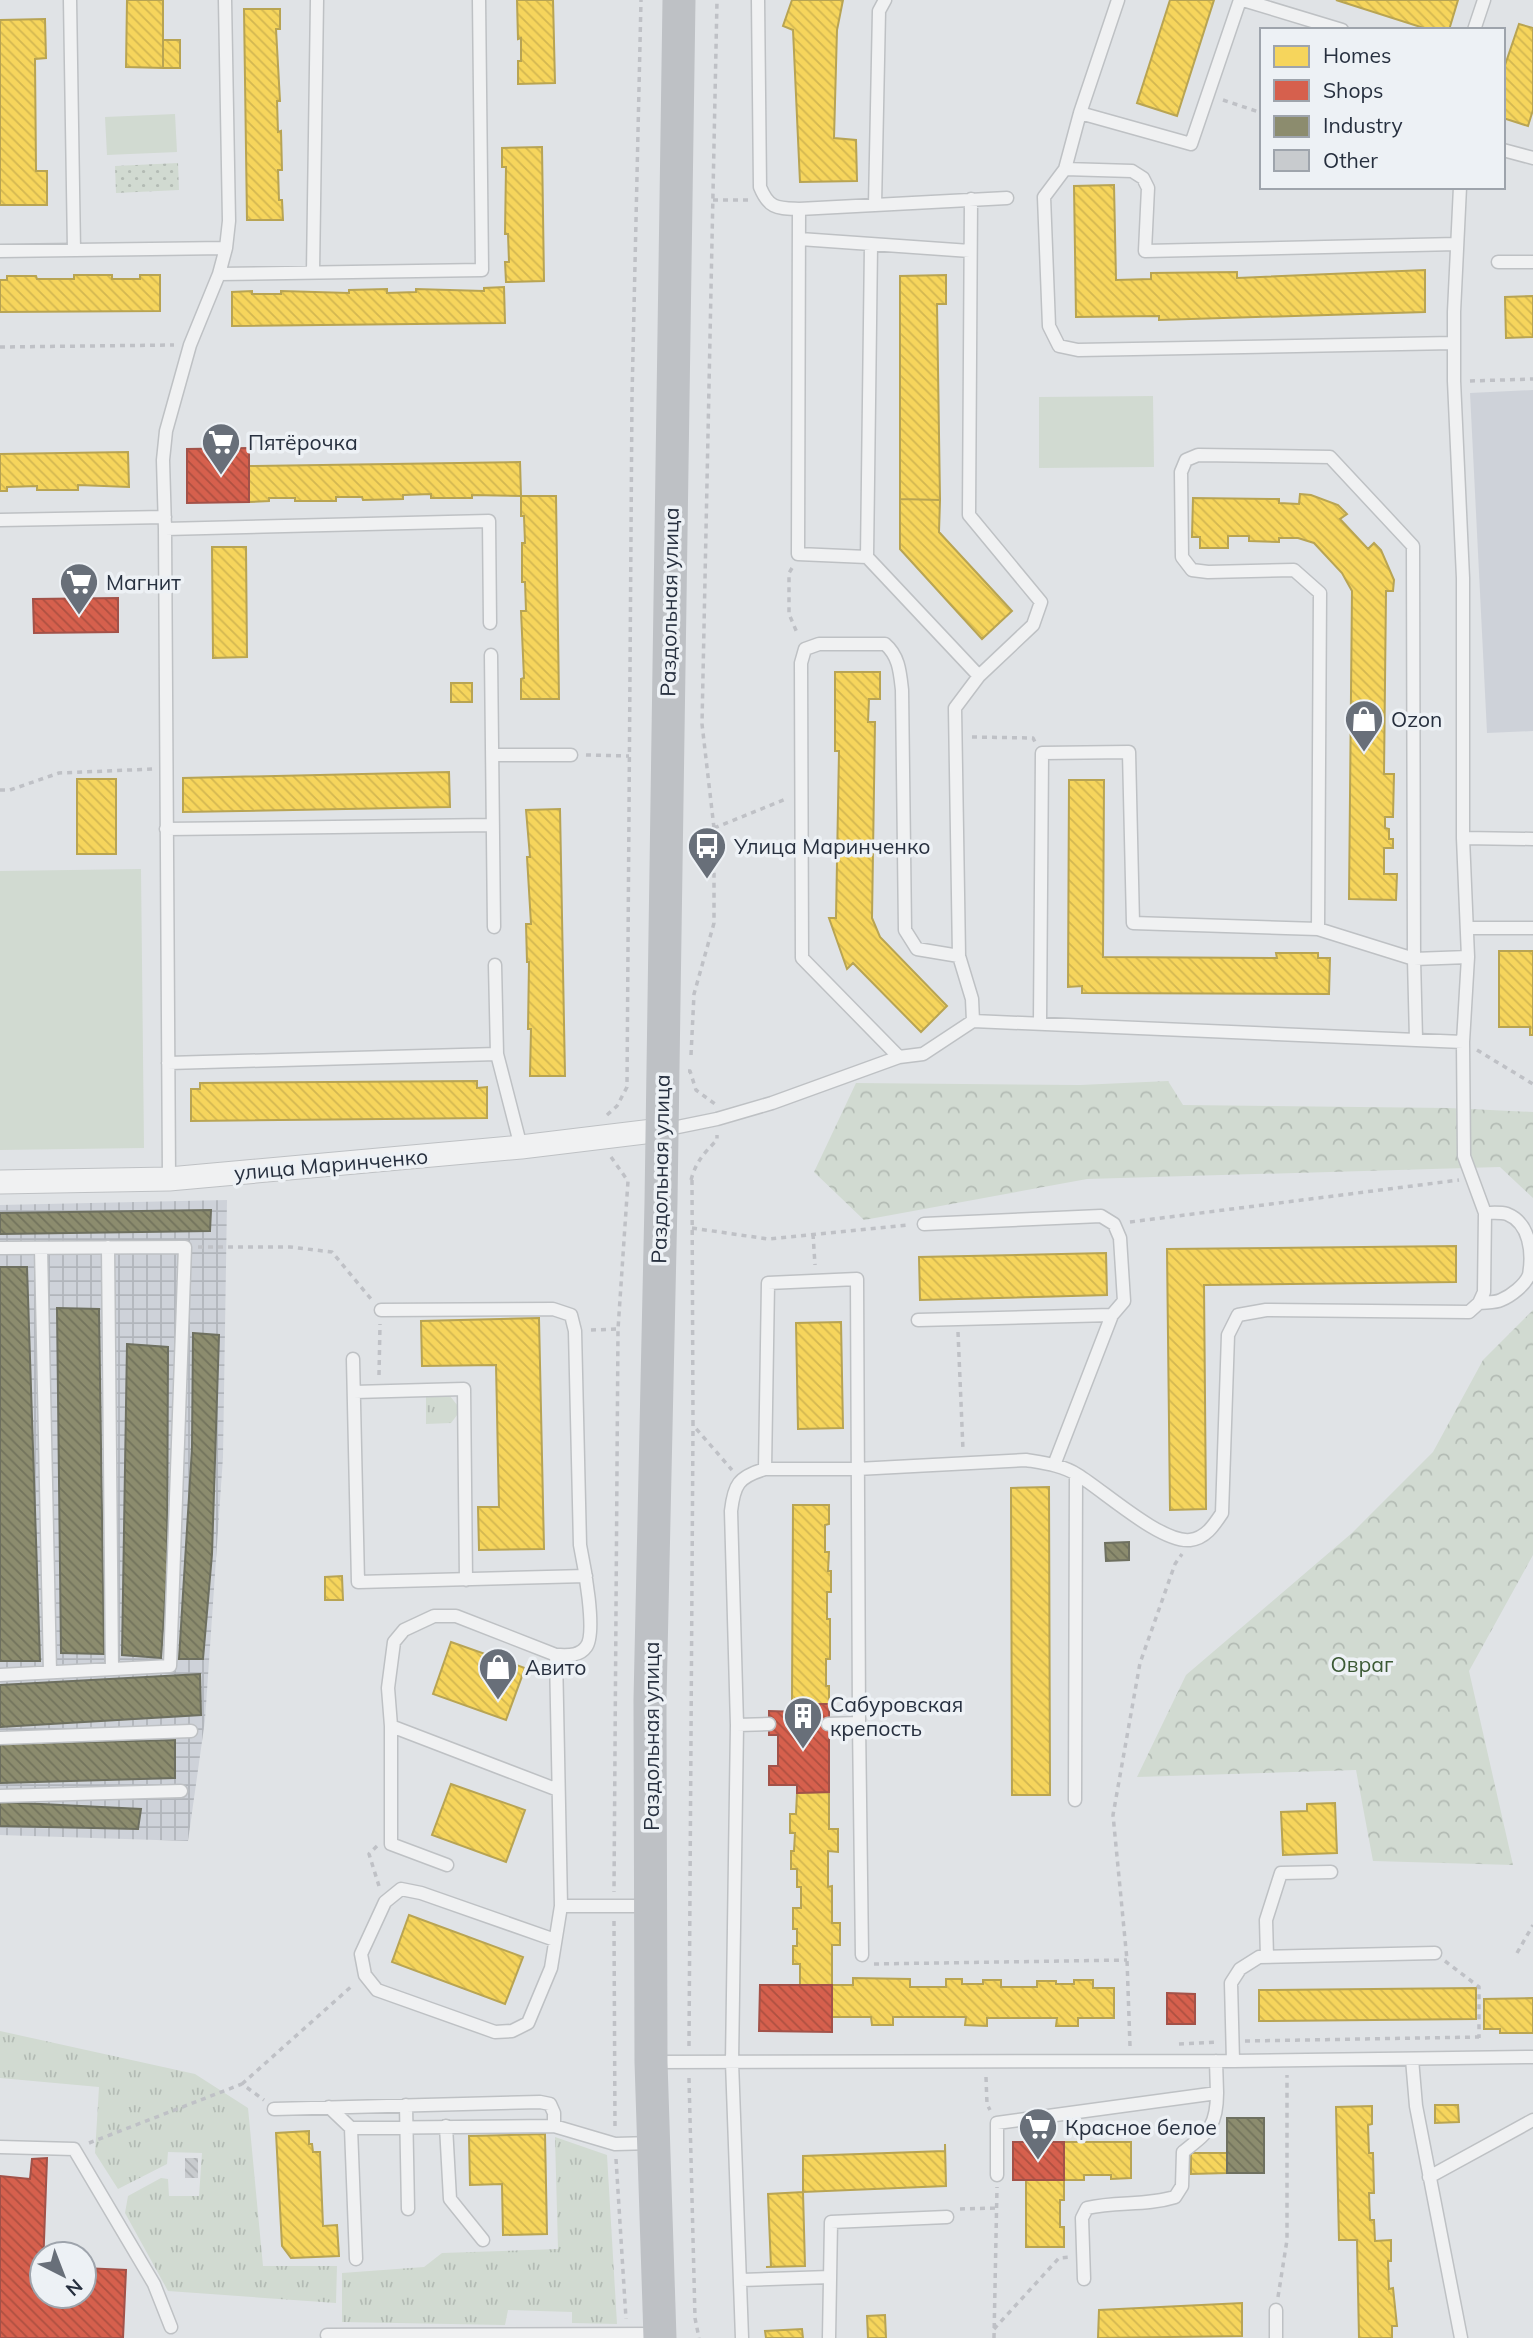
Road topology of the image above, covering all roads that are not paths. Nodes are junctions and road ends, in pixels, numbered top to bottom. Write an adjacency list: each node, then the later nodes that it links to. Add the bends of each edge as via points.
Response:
1 (70, 0): 26 (lane)
2 (225, 0): 25 (lane)
3 (317, 0): 31 (lane)
4 (479, 0): 31 (lane, via 482,270)
5 (679, 0): 61 (main road, Раздольная улица)
6 (758, 0): 21 (lane, via 760,187 765,200 776,208)
7 (885, 0): 20 (lane, via 879,11)
8 (1118, 0): 13 (lane)
9 (1242, 0): 11 (lane); 13 (lane, via 1191,144)
10 (1484, 0): 12 (lane)
11 (1335, 28)
12 (1475, 28)
13 (1080, 113): 16 (lane)
14 (1505, 151): 15 (lane)
15 (1533, 158)
16 (1065, 169): 23 (lane, via 1132,171 1143,178 1148,188 1145,251); 33 (lane, via 1044,197 1049,326 1059,346 1078,350)
17 (1460, 189): 23 (lane)
18 (1007, 198): 19 (lane)
19 (971, 199): 20 (lane); 28 (lane)
20 (874, 205): 21 (lane)
21 (799, 209): 22 (lane)
22 (800, 239): 24 (lane); 36 (lane, via 798,554)
23 (1457, 244): 33 (lane)
24 (871, 245): 28 (lane); 36 (lane)
25 (226, 248): 26 (lane); 32 (lane)
26 (75, 250): 27 (lane)
27 (0, 251)
28 (970, 251): 39 (lane, via 969,516 1041,602 1034,625)
29 (1498, 262): 30 (lane)
30 (1533, 262)
31 (313, 272): 32 (lane)
32 (219, 274): 35 (lane, via 190,345 166,431)
33 (1453, 343): 44 (lane, via 1464,578)
34 (0, 520): 35 (lane)
35 (165, 523): 37 (lane, via 489,521); 43 (lane)
36 (867, 557): 39 (lane)
37 (490, 623)
38 (491, 655): 40 (lane)
39 (979, 676): 50 (lane, via 955,708)
40 (493, 755): 41 (lane); 42 (lane)
41 (571, 755)
42 (493, 825): 43 (lane); 46 (lane)
43 (166, 829): 60 (lane)
44 (1464, 838): 45 (lane); 47 (lane)
45 (1533, 839)
46 (494, 927)
47 (1467, 928): 48 (lane); 51 (lane)
48 (1533, 928)
49 (1318, 929): 52 (lane); 52 (lane, via 1320,593 1294,570 1192,570 1182,557 1181,472 1186,460 1198,455 1330,457 1413,545); 55 (lane, via 1133,923 1129,752 1042,753)
50 (960, 956): 54 (lane); 59 (lane, via 917,948 905,930 902,690 894,652 885,644 819,644 805,649 800,663 802,958)
51 (1468, 957): 52 (lane); 57 (lane)
52 (1414, 959): 56 (lane)
53 (495, 965): 58 (lane)
54 (973, 1021): 55 (lane); 59 (lane, via 923,1054)
55 (1040, 1023): 56 (lane)
56 (1416, 1039): 57 (lane)
57 (1463, 1042): 65 (lane, via 1464,1156)
58 (497, 1054): 60 (lane); 62 (lane)
59 (899, 1057): 61 (lane, via 772,1103)
60 (168, 1063): 63 (lane)
61 (661, 1130): 62 (street, улица Маринченко); 100 (main road, Раздольная улица)
62 (522, 1147): 63 (street, улица Маринченко)
63 (169, 1179): 64 (street, улица Маринченко)
64 (0, 1182)
65 (1485, 1213): 70 (lane); 70 (lane, via 1505,1213 1517,1219 1529,1234 1532,1249 1529,1275 1518,1290 1500,1301)
66 (924, 1224): 72 (lane, via 1101,1216 1114,1224 1120,1238 1124,1301)
67 (108, 1247): 69 (lane); 83 (lane); 83 (lane, via 186,1247 170,1666)
68 (0, 1248): 69 (lane)
69 (41, 1248): 84 (lane)
70 (1479, 1303): 79 (lane, via 1469,1312 1266,1310 1238,1315 1228,1335 1222,1513 1210,1531 1191,1540 1162,1534)
71 (381, 1310): 80 (lane, via 553,1309 571,1315 580,1545)
72 (1112, 1315): 73 (lane); 76 (lane)
73 (918, 1320)
74 (353, 1359): 75 (lane)
75 (354, 1392): 81 (lane, via 359,1582); 81 (lane, via 464,1389)
76 (1054, 1465): 78 (lane, via 1026,1460); 79 (lane)
77 (765, 1469): 78 (lane); 78 (lane, via 768,1283 856,1279); 89 (lane, via 740,1480 733,1492)
78 (857, 1469): 86 (lane)
79 (1076, 1474): 96 (lane)
80 (586, 1576): 81 (lane); 82 (lane, via 591,1639 575,1655)
81 (466, 1580)
82 (556, 1655): 90 (lane, via 456,1616 434,1616 404,1630 394,1642 388,1688); 93 (lane)
83 (112, 1669): 84 (lane)
84 (50, 1672): 85 (lane)
85 (0, 1675)
86 (859, 1723): 88 (lane); 103 (lane)
87 (769, 1724): 89 (lane)
88 (828, 1724)
89 (737, 1725): 110 (lane)
90 (391, 1726): 93 (lane); 97 (lane, via 391,1844)
91 (191, 1731): 92 (lane)
92 (0, 1738)
93 (558, 1790): 99 (lane)
94 (181, 1791): 95 (lane)
95 (0, 1796)
96 (1075, 1800)
97 (447, 1865)
98 (1331, 1872): 104 (lane, via 1282,1873 1266,1920)
99 (561, 1906): 100 (lane); 101 (lane)
100 (650, 1906): 109 (main road, Раздольная улица)
101 (555, 1941): 101 (lane, via 401,1889 385,1902 361,1954 365,1975 377,1990 495,2032 512,2031 528,2023 551,1968)
102 (1435, 1954): 104 (lane)
103 (862, 1955)
104 (1266, 1957): 108 (lane, via 1240,1969 1231,1983)
105 (1533, 2057): 106 (lane)
106 (1412, 2059): 108 (lane); 123 (lane)
107 (1216, 2061): 108 (lane); 110 (lane); 111 (lane)
108 (1233, 2061)
109 (650, 2062): 110 (lane); 120 (main road, Раздольная улица)
110 (732, 2062): 130 (lane)
111 (1217, 2093): 122 (lane, via 997,2123); 129 (lane, via 1212,2126 1183,2152 1182,2186 1175,2197 1087,2208 1082,2218)
112 (406, 2105): 113 (lane); 117 (lane, via 540,2102 550,2104); 118 (lane)
113 (329, 2107): 114 (lane); 119 (lane)
114 (274, 2109)
115 (1533, 2119): 123 (lane)
116 (446, 2126): 117 (lane); 118 (lane); 126 (lane, via 450,2199)
117 (554, 2126): 120 (lane, via 615,2144)
118 (406, 2127): 119 (lane); 124 (lane)
119 (351, 2128): 127 (lane)
120 (653, 2143): 134 (main road, Раздольная улица)
121 (0, 2147): 132 (lane, via 74,2149 154,2284)
122 (997, 2175)
123 (1430, 2177): 138 (lane)
124 (408, 2209)
125 (947, 2217): 128 (lane, via 831,2222)
126 (483, 2239)
127 (356, 2259)
128 (830, 2277): 130 (lane); 136 (lane)
129 (1084, 2279)
130 (741, 2280): 135 (lane)
131 (1276, 2310): 137 (lane)
132 (171, 2327)
133 (327, 2335): 134 (lane)
134 (649, 2336)
135 (742, 2338)
136 (829, 2338)
137 (1276, 2338)
138 (1461, 2338)

